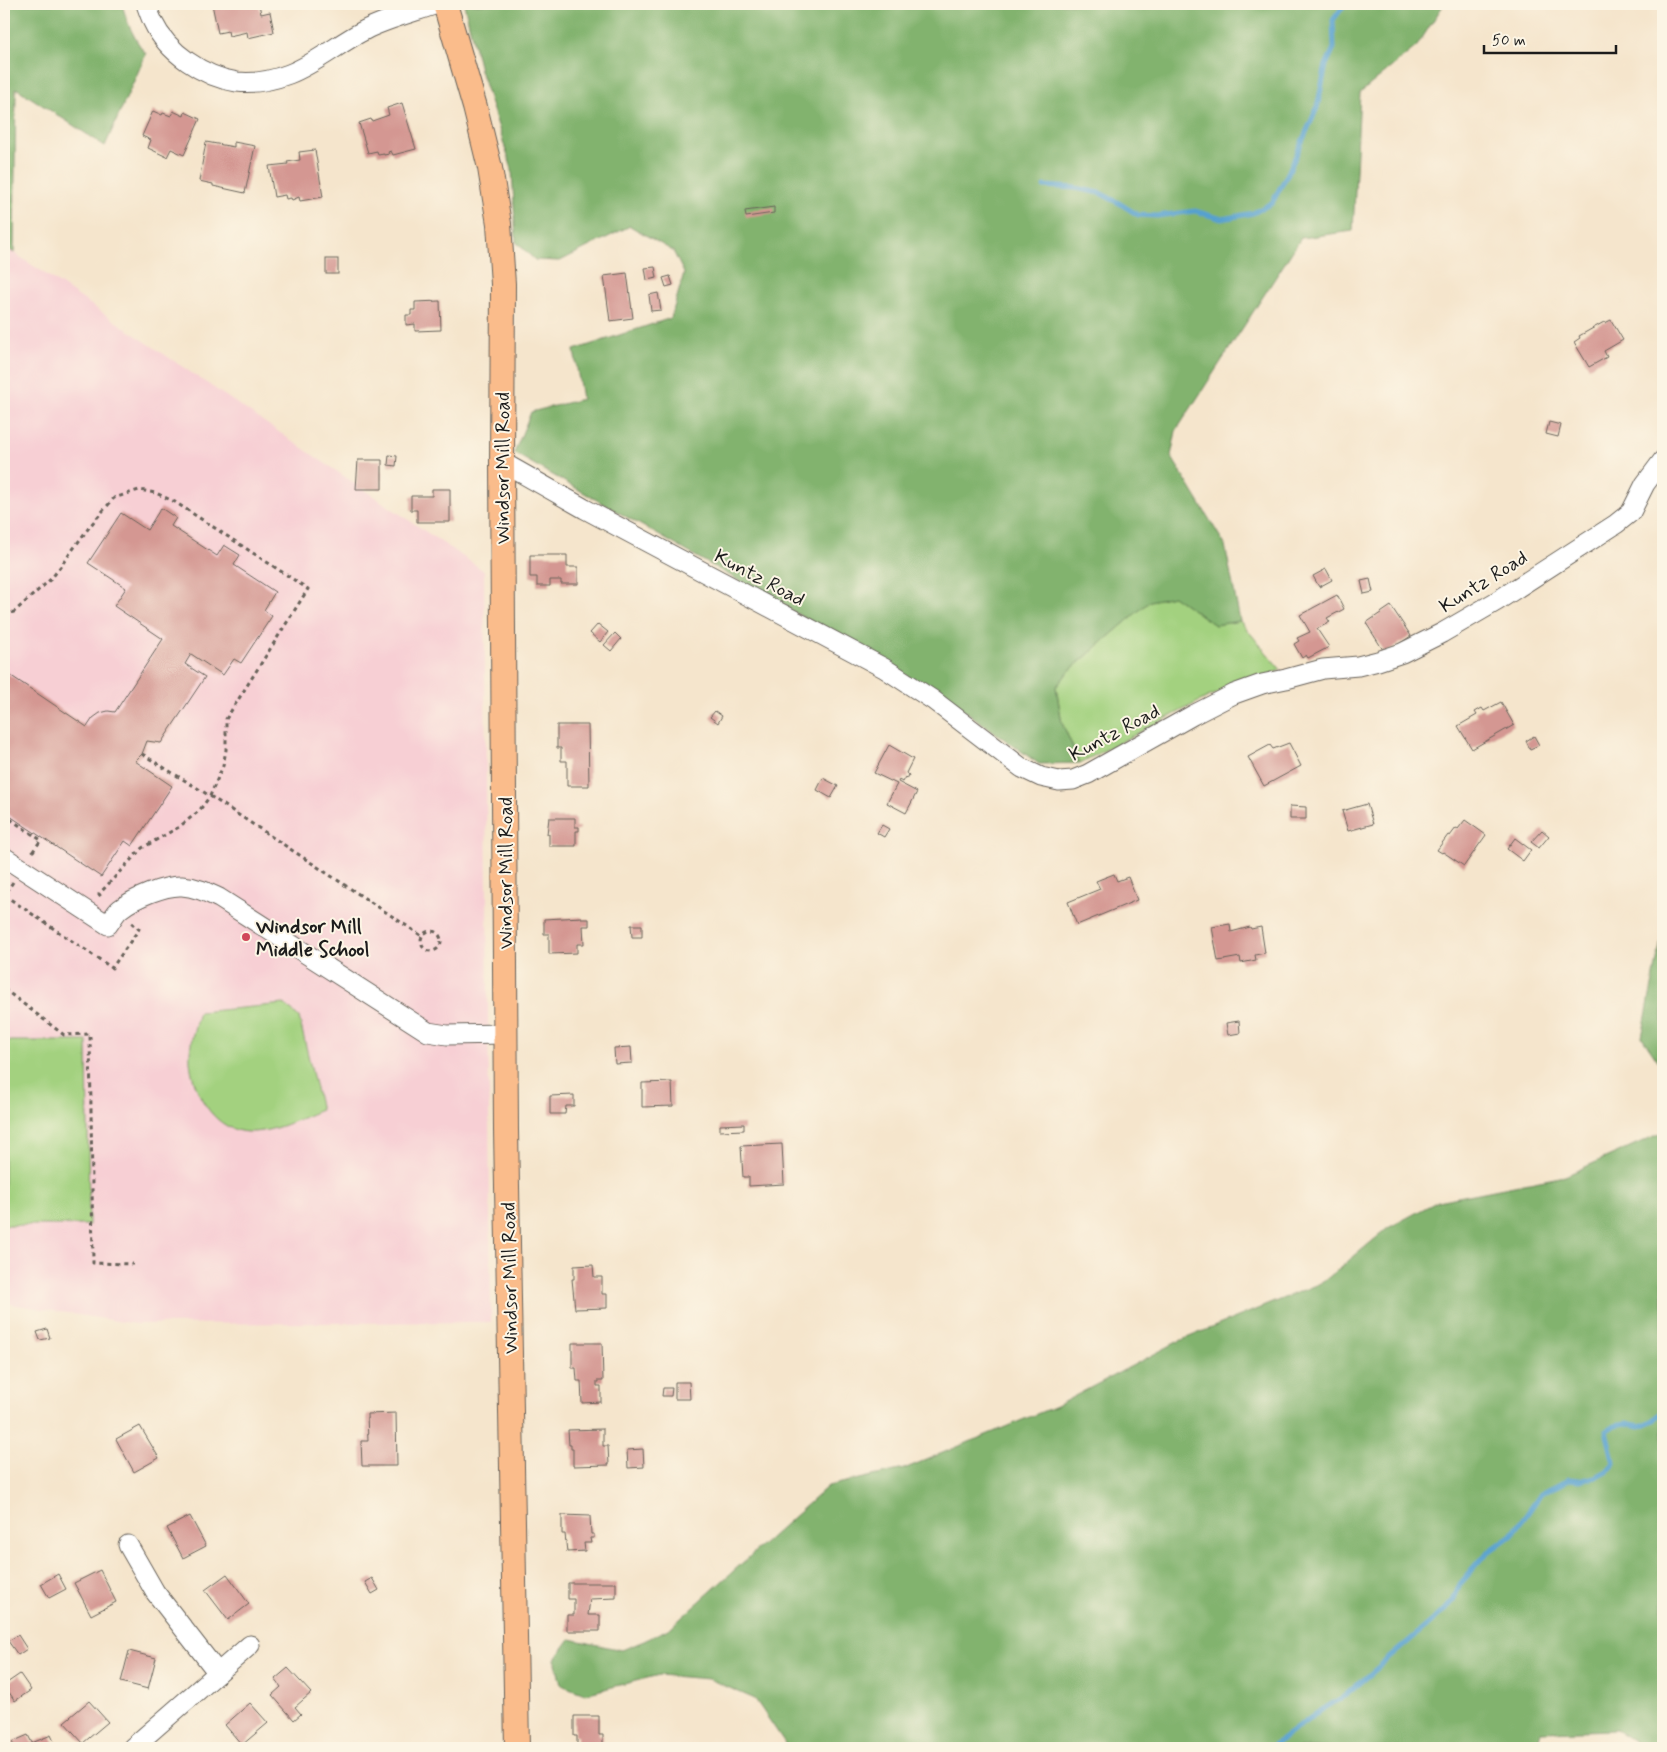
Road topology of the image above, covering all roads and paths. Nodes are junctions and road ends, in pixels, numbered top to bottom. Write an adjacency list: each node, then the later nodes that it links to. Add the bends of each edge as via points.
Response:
1 (146, 4): 2 (street, via 165,41 186,61 236,82 271,80 290,74 366,29)
2 (437, 4)
3 (445, 4): 5 (main road, Windsor Mill Road, via 490,168 499,224 503,284)
4 (1663, 460): 5 (street, Kuntz Road, via 1645,484 1631,512 1616,524 1442,633 1378,661 1322,669 1234,694 1088,774 1059,781 1022,768 933,700 884,668)
5 (502, 462): 14 (main road, Windsor Mill Road)
6 (4, 614): 8 (path, via 14,612 52,578 114,498 139,490 156,493 175,502 308,590 226,719 223,766)
7 (142, 754): 8 (path)
8 (210, 796): 10 (path, via 199,811 179,828 142,848 99,894); 12 (path)
9 (4, 857): 10 (street, via 108,925)
10 (118, 910): 11 (path); 14 (street, via 160,890 180,886 199,889 219,898 428,1032 447,1035)
11 (137, 927)
12 (422, 936): 12 (path, via 420,943 424,949 431,952 438,949 440,936 434,931 427,931)
13 (5, 991): 15 (path, via 64,1035 90,1034 93,1263)
14 (506, 1034): 20 (main road, Windsor Mill Road)
15 (133, 1264)
16 (128, 1545): 18 (street, via 155,1592)
17 (250, 1645): 18 (street)
18 (218, 1673): 19 (street)
19 (132, 1748)
20 (517, 1748)

